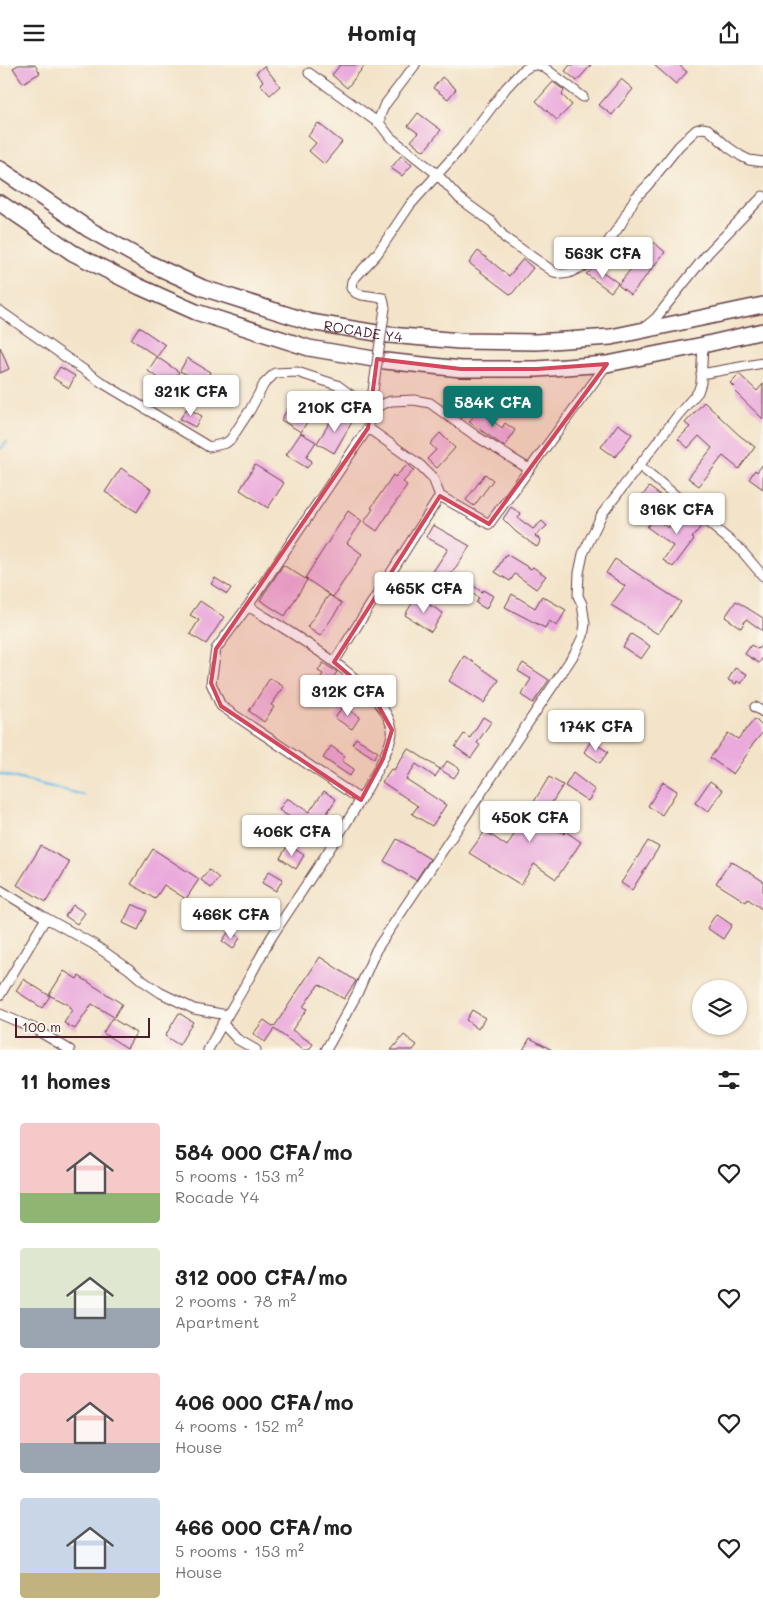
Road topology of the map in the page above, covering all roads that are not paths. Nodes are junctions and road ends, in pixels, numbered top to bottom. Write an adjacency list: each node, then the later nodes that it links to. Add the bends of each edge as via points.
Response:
1 (415, 65): 5 (street, via 384,106)
2 (537, 65): 4 (street); 8 (street, via 521,72 506,88 461,148)
3 (309, 73): 5 (street)
4 (582, 97)
5 (380, 124): 8 (street, via 390,137)
6 (763, 162): 8 (street, via 740,156 708,129 696,130 688,135 635,198 594,261 562,274 515,246)
7 (0, 169): 13 (highway, ROCADE Y4, via 90,230 151,264 204,288 310,322 389,335 460,341 611,337)
8 (436, 174): 19 (street, bridge, via 410,205 377,254 352,281 351,288 356,293 383,298 385,308)
9 (763, 196): 13 (street, via 708,253 656,318)
10 (0, 203): 17 (highway, ROCADE Y4, via 73,253 140,287 196,312 309,348 461,369 537,369)
11 (763, 305): 13 (highway, ROCADE Y4)
12 (0, 311): 19 (street, via 101,382 209,447 231,439 264,384 275,373 297,372 337,385)
13 (642, 330)
14 (763, 331): 15 (highway, ROCADE Y4)
15 (704, 345): 17 (highway, ROCADE Y4); 18 (street)
16 (763, 363): 18 (street)
17 (607, 364): 22 (street)
18 (701, 374): 21 (street, via 698,392)
19 (370, 409): 20 (street); 22 (street, via 391,401 414,399 430,403)
20 (368, 428): 23 (street, via 420,465 432,478); 25 (street)
21 (640, 466): 24 (street, via 740,549); 38 (street, via 599,520 583,553 578,596 585,624 574,653 376,950)
22 (529, 469): 23 (street, via 488,525)
23 (440, 496): 26 (street)
24 (763, 576)
25 (248, 605): 26 (street); 29 (street, via 216,649 211,683 221,706)
26 (334, 662): 29 (street, via 372,694 392,730 383,759)
27 (755, 707): 28 (street)
28 (763, 712)
29 (361, 800): 34 (street, via 270,938)
30 (0, 889): 31 (street)
31 (46, 919): 32 (street); 34 (street, via 93,944 161,993)
32 (0, 995)
33 (0, 1014): 35 (street, via 33,1028)
34 (225, 1019): 36 (street); 37 (street, via 237,1039)
35 (70, 1050)
36 (208, 1050)
37 (256, 1050)
38 (326, 1050)

